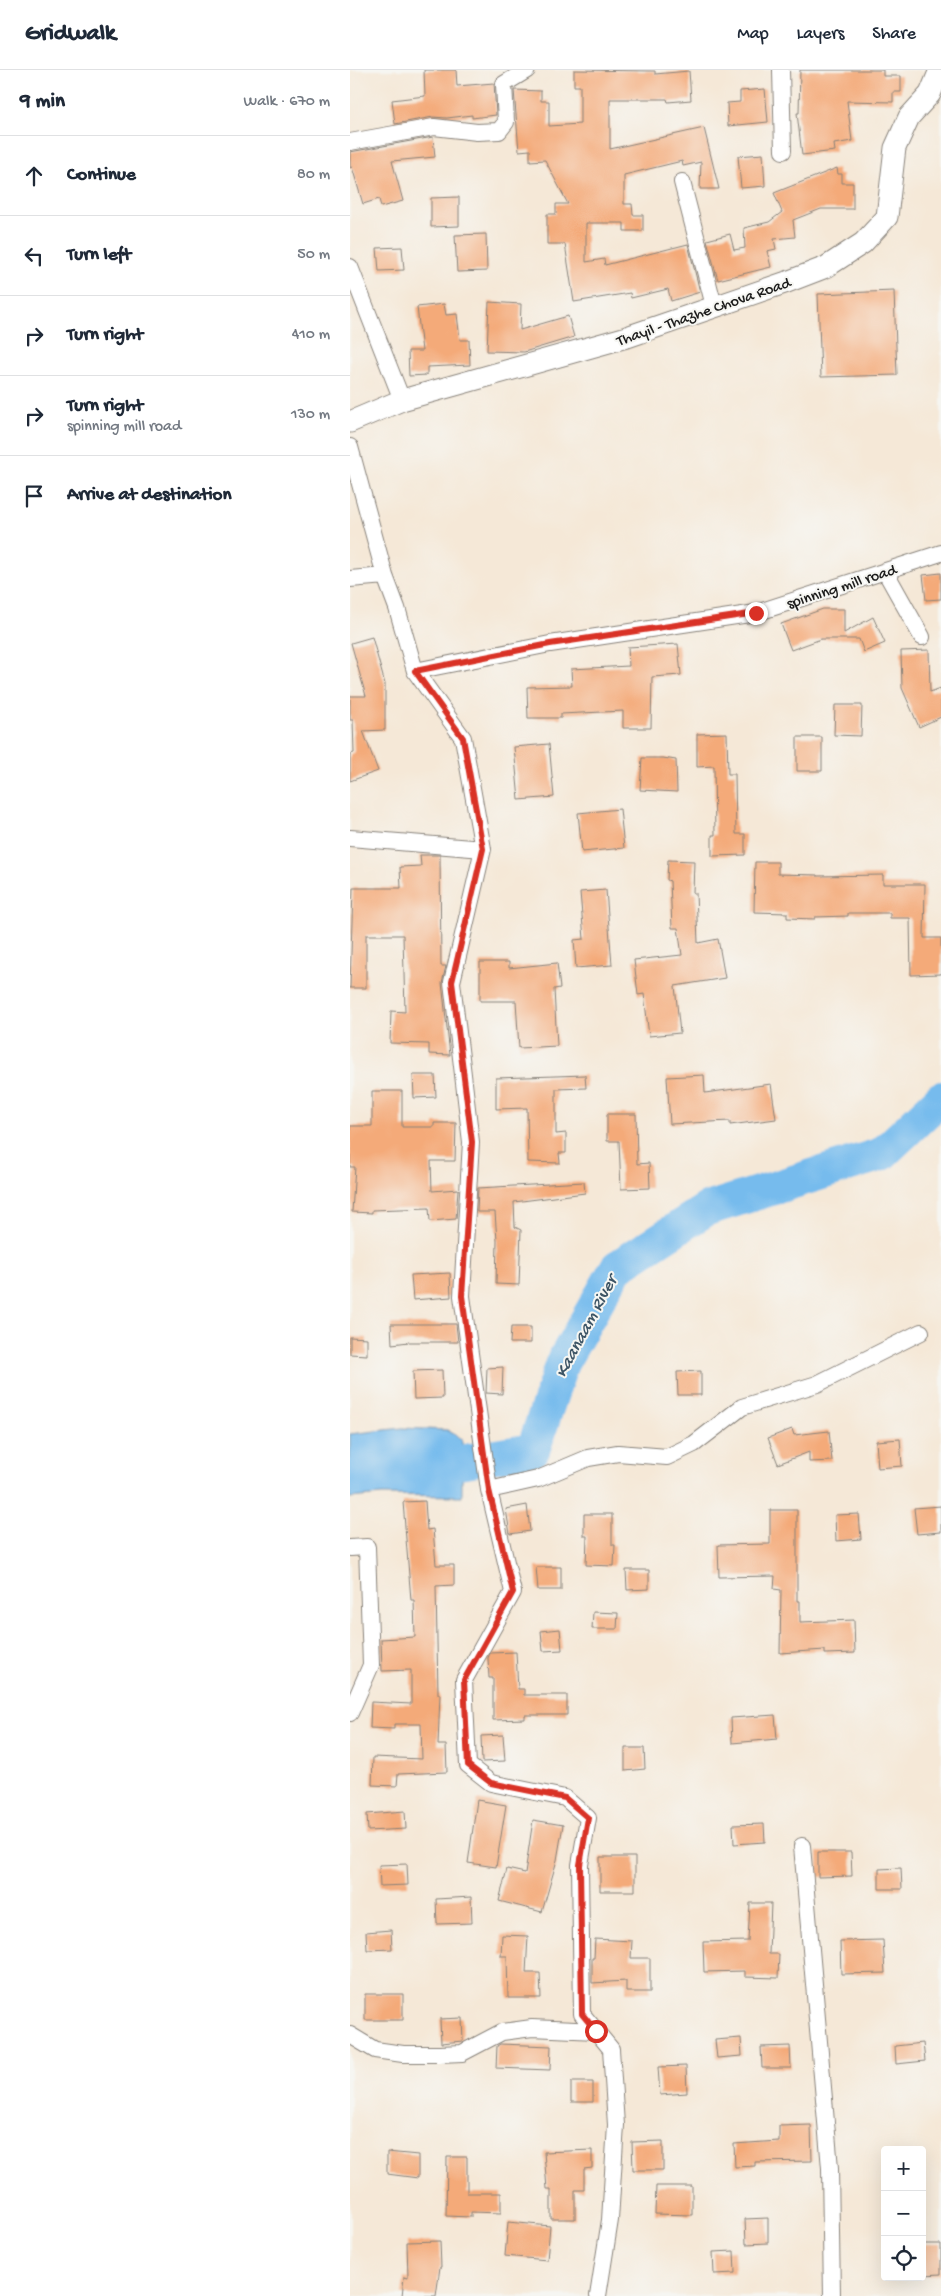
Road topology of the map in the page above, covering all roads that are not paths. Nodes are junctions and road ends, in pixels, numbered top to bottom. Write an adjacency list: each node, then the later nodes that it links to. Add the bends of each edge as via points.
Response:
1 (527, 70): 4 (street, via 504,84 506,122 499,131 434,127)
2 (781, 70): 5 (street)
3 (940, 70): 8 (street, Thayil - Thazhe Chova Road, via 930,94 909,117 895,148 887,217 863,244 826,267)
4 (350, 142)
5 (783, 151)
6 (682, 182): 8 (street)
7 (350, 267): 9 (street)
8 (714, 306): 9 (street, Thayil - Thazhe Chova Road, via 627,337)
9 (402, 400): 10 (street, Thayil - Thazhe Chova Road)
10 (350, 422)
11 (350, 447): 14 (street)
12 (941, 553): 13 (street, spinning mill road)
13 (885, 571): 16 (street); 17 (street, spinning mill road, via 756,613 550,644)
14 (385, 576): 15 (street); 17 (street)
15 (350, 579)
16 (922, 637)
17 (415, 671): 19 (street, via 463,738)
18 (350, 838): 19 (street)
19 (483, 849): 21 (street, via 452,982 472,1142 462,1296)
20 (921, 1332): 21 (street, via 817,1384 742,1407 694,1444 667,1456 618,1454 588,1458 538,1478)
21 (489, 1490): 25 (street, via 513,1592 464,1680 468,1765 491,1783 565,1798 588,1818 580,1865 582,2014)
22 (350, 1548): 23 (street, via 367,1547 371,1640 371,1666)
23 (350, 1713)
24 (802, 1846): 28 (street, via 830,2168)
25 (596, 2031): 26 (street, via 532,2028 502,2032 462,2053 440,2054 375,2050); 27 (street, via 611,2049 616,2125 610,2220)
26 (350, 2035)
27 (598, 2296)
28 (832, 2296)

